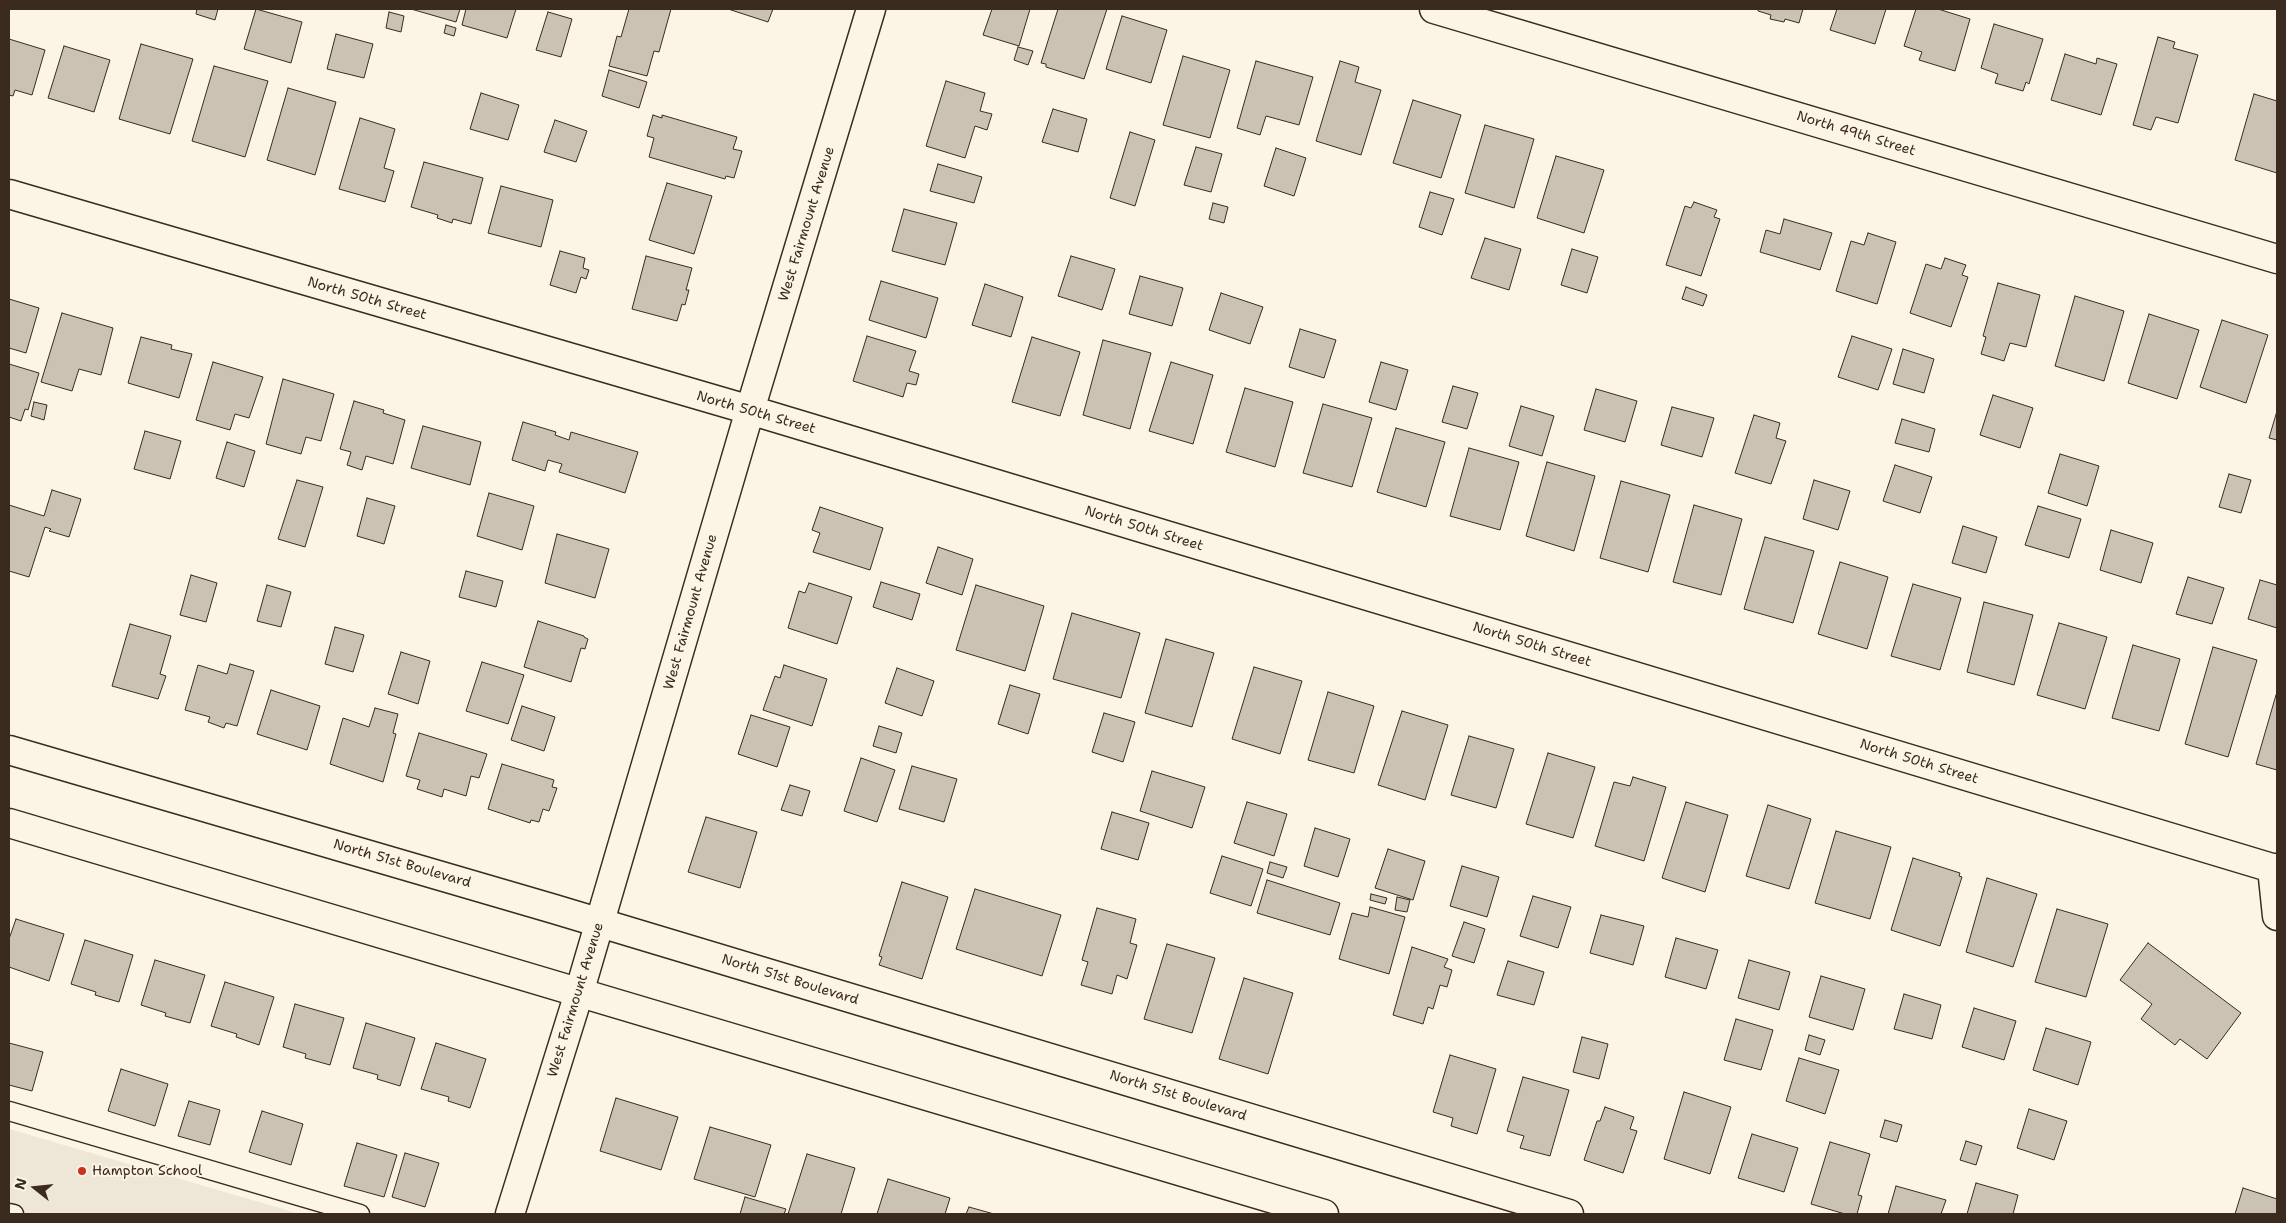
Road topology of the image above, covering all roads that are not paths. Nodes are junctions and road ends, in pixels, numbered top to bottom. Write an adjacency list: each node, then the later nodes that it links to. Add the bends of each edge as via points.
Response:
1 (871, 9): 5 (street, West Fairmount Avenue)
2 (1434, 9): 4 (street, North 49th Street)
3 (9, 194): 5 (street, North 50th Street)
4 (2277, 259)
5 (750, 410): 8 (street, North 50th Street); 10 (street, West Fairmount Avenue)
6 (9, 750): 10 (street, North 51st Boulevard)
7 (9, 823): 11 (street)
8 (2275, 868): 9 (street)
9 (2277, 916)
10 (599, 922): 11 (street, West Fairmount Avenue); 18 (street, North 51st Boulevard)
11 (579, 992): 16 (street, West Fairmount Avenue); 17 (street)
12 (9, 1111): 15 (lane)
13 (9, 1213): 14 (lane)
14 (14, 1214)
15 (360, 1214)
16 (510, 1214)
17 (1324, 1214)
18 (1569, 1214)

